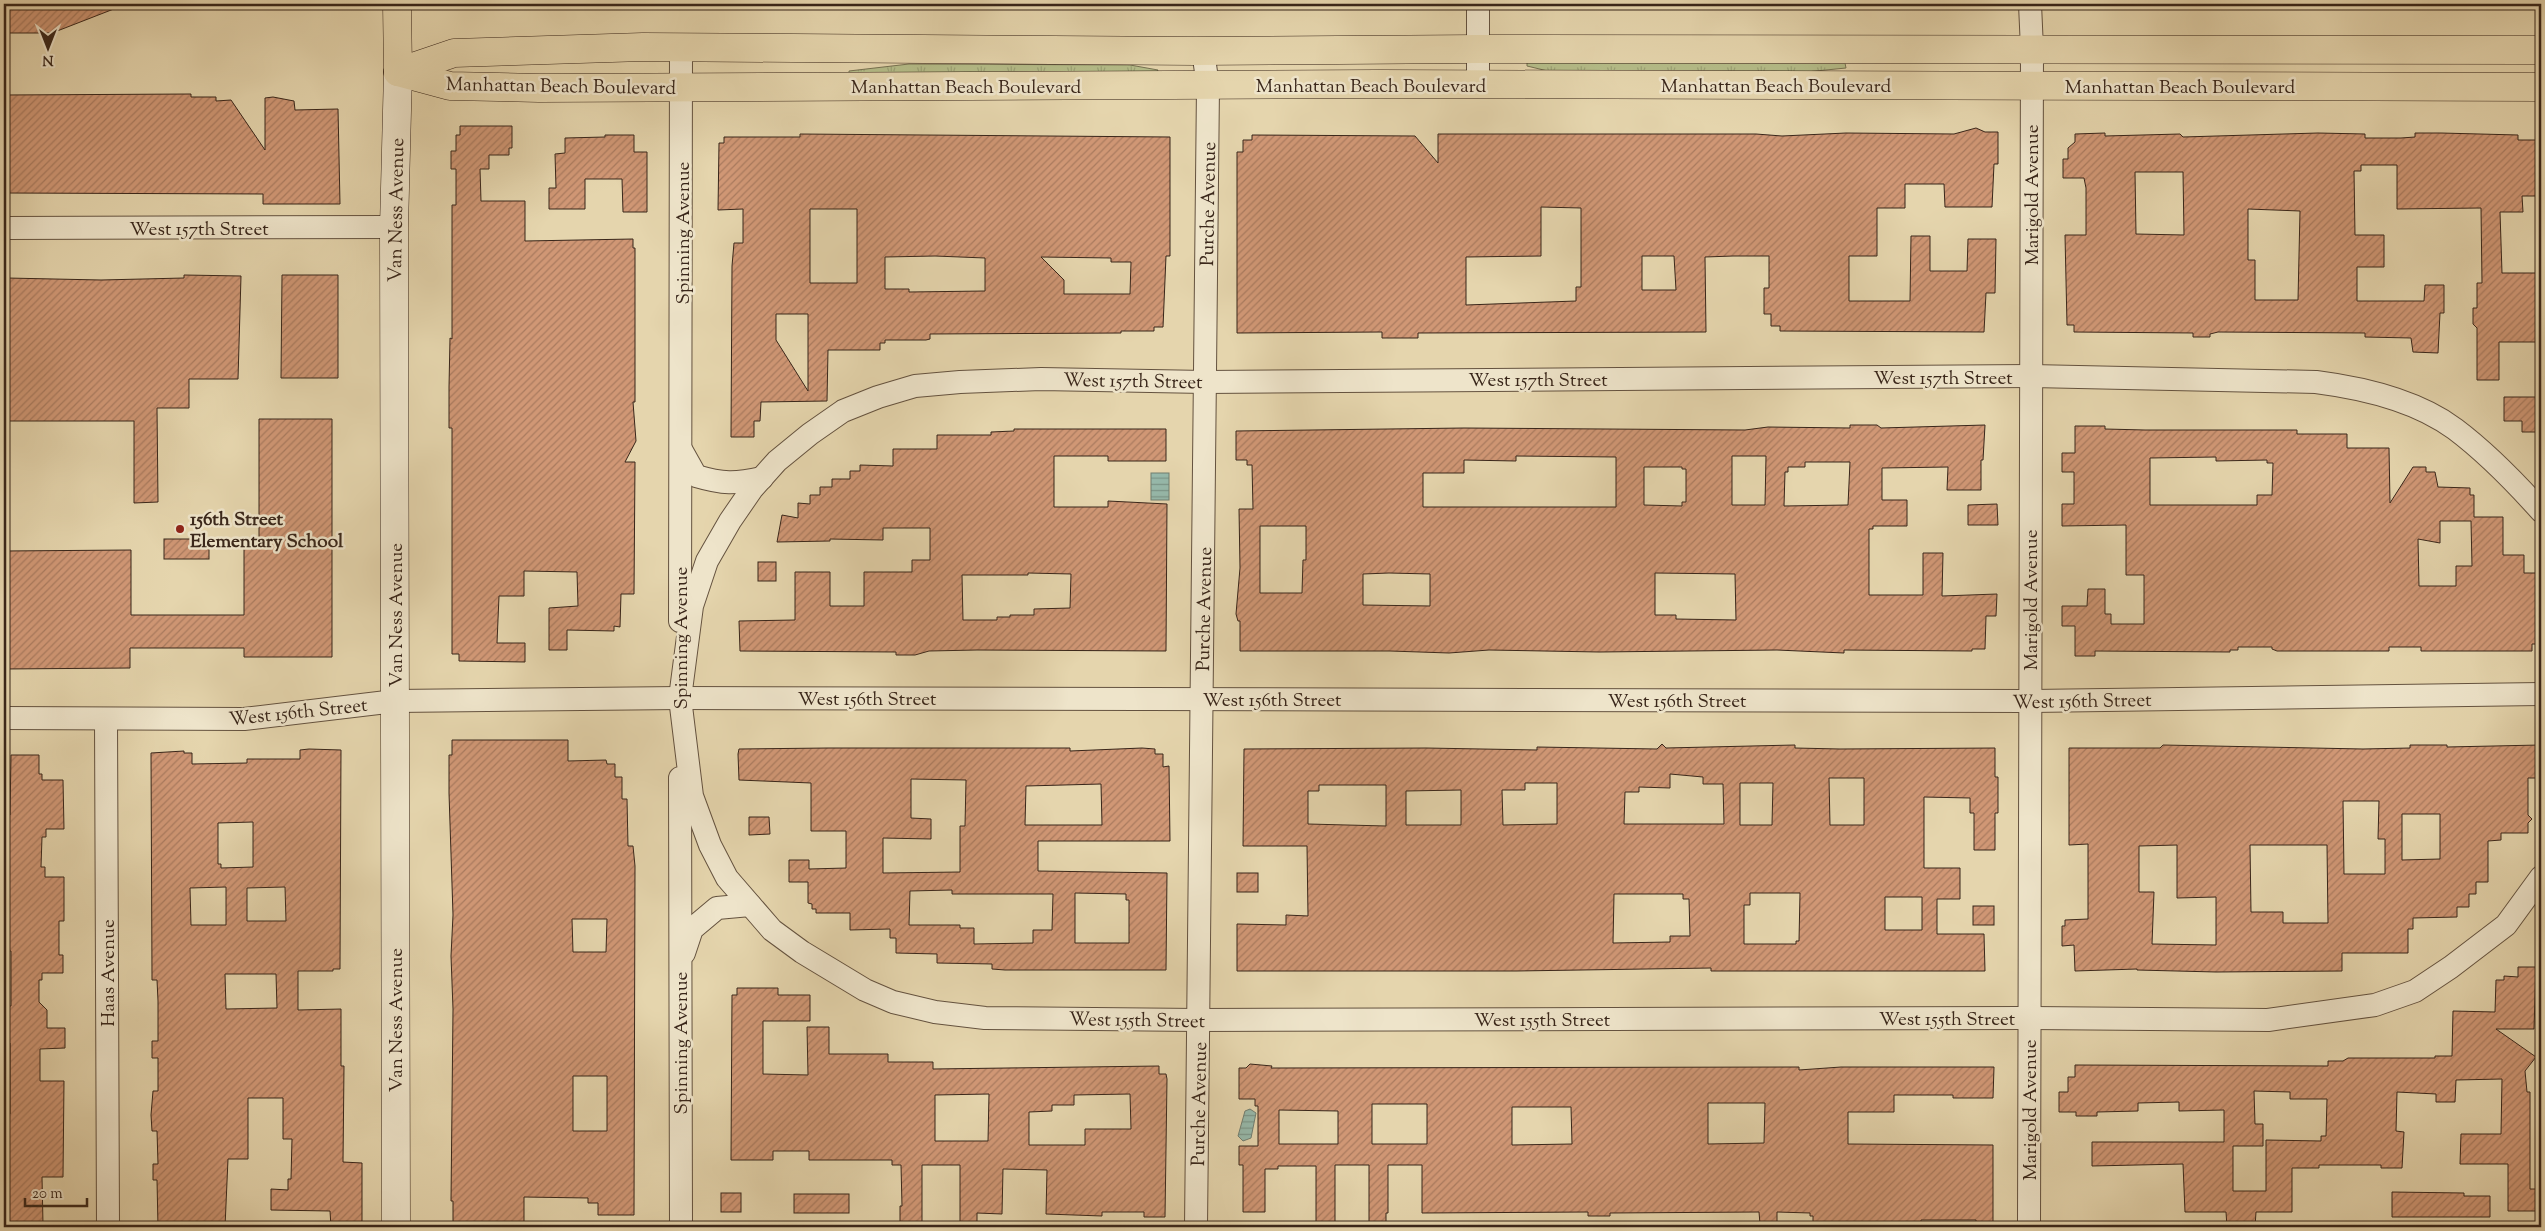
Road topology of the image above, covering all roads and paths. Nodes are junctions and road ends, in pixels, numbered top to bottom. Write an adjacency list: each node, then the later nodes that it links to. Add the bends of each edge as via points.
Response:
1 (397, 4): 9 (main road, Van Ness Avenue)
2 (1478, 4): 5 (street)
3 (2030, 4): 6 (street, Marigold Avenue)
4 (682, 49): 8 (main road, Manhattan Beach Boulevard); 9 (main road, Manhattan Beach Boulevard, via 643,47 454,53); 13 (street, Spinning Avenue)
5 (1478, 49): 6 (main road, Manhattan Beach Boulevard); 8 (main road, Manhattan Beach Boulevard); 10 (street)
6 (2032, 49): 7 (main road, Manhattan Beach Boulevard); 12 (street, Marigold Avenue)
7 (2541, 50)
8 (1203, 51): 11 (street, Purche Avenue)
9 (398, 72): 13 (main road, Manhattan Beach Boulevard, via 450,86); 15 (main road, Van Ness Avenue)
10 (1478, 84): 11 (main road, Manhattan Beach Boulevard); 12 (main road, Manhattan Beach Boulevard)
11 (1208, 86): 13 (main road, Manhattan Beach Boulevard); 18 (street, Purche Avenue)
12 (2031, 86): 14 (main road, Manhattan Beach Boulevard); 17 (street, Marigold Avenue)
13 (682, 87): 19 (street, Spinning Avenue)
14 (2541, 87)
15 (394, 227): 16 (street, West 157th Street); 25 (main road, Van Ness Avenue)
16 (4, 228)
17 (2030, 376): 18 (street, West 157th Street); 21 (street, West 157th Street, via 2261,379 2351,386 2394,399 2455,429); 26 (street, Marigold Avenue)
18 (1205, 382): 20 (street, West 157th Street, via 1040,379 915,386 843,411 777,461); 24 (street, Purche Avenue)
19 (682, 450): 20 (street, via 696,476 721,483); 23 (street, Spinning Avenue)
20 (762, 478): 23 (street, West 157th Street, via 730,521 707,561 692,606)
21 (2541, 511)
22 (2541, 694): 26 (street, West 156th Street)
23 (680, 698): 24 (street, West 156th Street); 25 (street, West 156th Street); 30 (street, West 155th Street, via 692,796 710,845 727,878); 31 (street, Spinning Avenue)
24 (1202, 698): 26 (street, West 156th Street); 33 (street, Purche Avenue)
25 (395, 701): 28 (street, West 156th Street, via 257,719); 35 (main road, Van Ness Avenue)
26 (2030, 701): 32 (street, Marigold Avenue)
27 (4, 718): 28 (street, West 156th Street)
28 (106, 720): 34 (street, Haas Avenue)
29 (2541, 877): 32 (street, West 155th Street, via 2506,925 2478,948 2414,991 2375,1005 2268,1020)
30 (750, 905): 31 (street, via 717,908 692,929); 33 (street, West 155th Street, via 772,930 802,952 865,990 892,1002 935,1012 985,1018)
31 (680, 963): 36 (street, Spinning Avenue)
32 (2028, 1018): 33 (street, West 155th Street); 38 (street, Marigold Avenue)
33 (1198, 1020): 37 (street, Purche Avenue)
34 (108, 1227)
35 (396, 1227)
36 (681, 1227)
37 (1196, 1227)
38 (2029, 1227)

